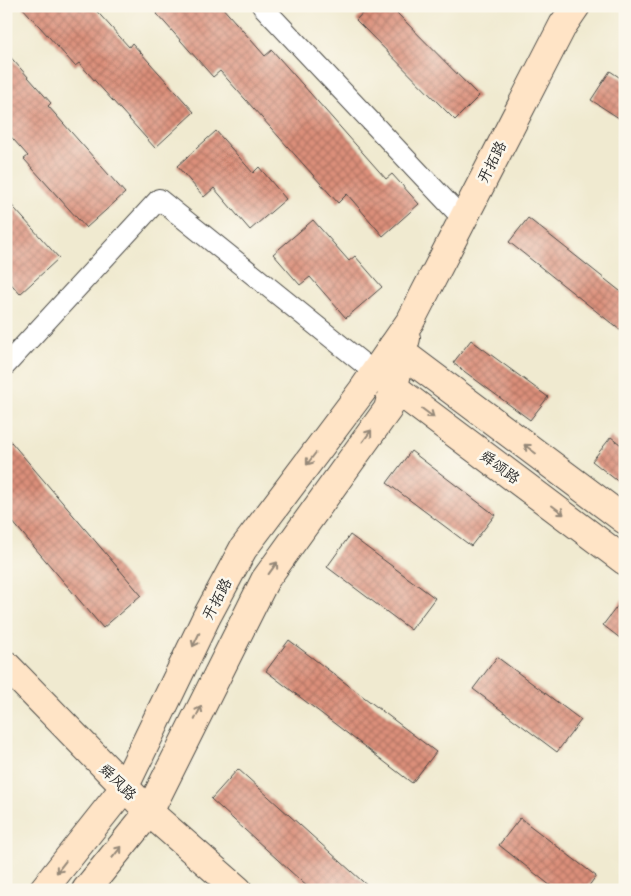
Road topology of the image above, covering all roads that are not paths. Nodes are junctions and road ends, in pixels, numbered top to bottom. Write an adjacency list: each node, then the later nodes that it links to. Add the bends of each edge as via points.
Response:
1 (262, 6): 3 (street)
2 (576, 6): 3 (main road, 开拓路, via 563,25)
3 (463, 219): 4 (main road, 开拓路)
4 (398, 350): 6 (main road, 开拓路); 7 (main road, one-way to 4)
5 (6, 365): 6 (street, via 159,198)
6 (384, 380): 8 (main road, 舜颂路, one-way to 8); 10 (main road, 开拓路, one-way to 10, via 243,549); 11 (main road, 开拓路, one-way to 6, via 265,580 388,409)
7 (625, 520)
8 (625, 561)
9 (6, 665): 10 (main road, 舜风路)
10 (124, 788): 11 (main road, 舜风路); 12 (main road, 开拓路, one-way to 12)
11 (149, 812): 13 (main road, 开拓路, one-way to 11); 14 (main road, 舜风路)
12 (43, 890)
13 (86, 890)
14 (238, 890)

